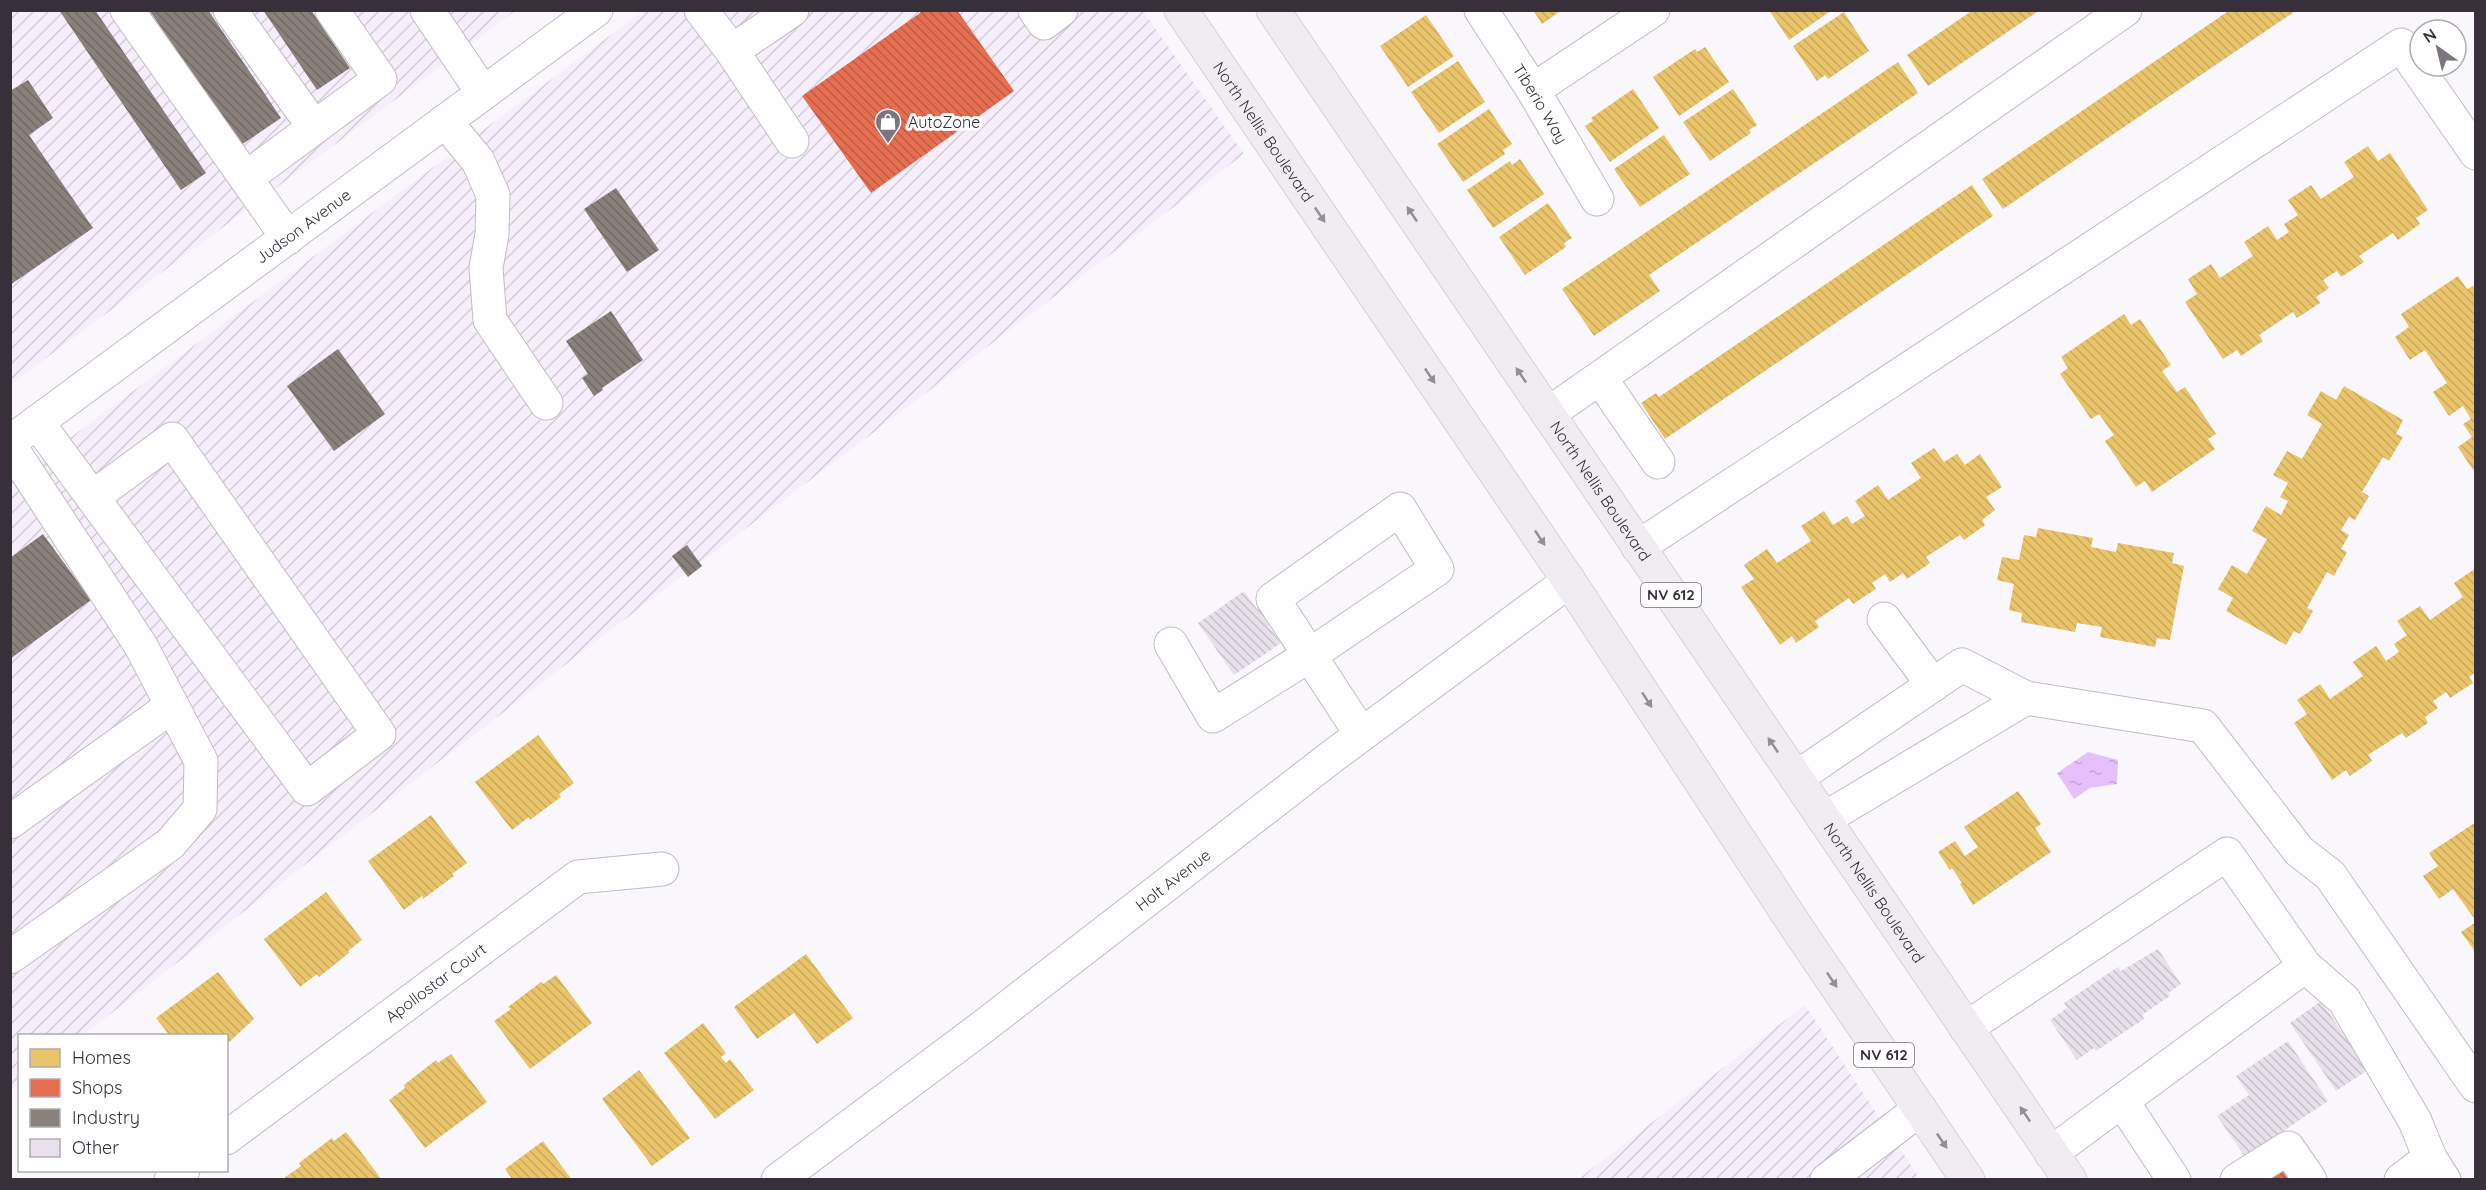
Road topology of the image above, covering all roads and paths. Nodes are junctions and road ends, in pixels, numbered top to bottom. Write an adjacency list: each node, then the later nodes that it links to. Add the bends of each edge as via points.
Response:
1 (127, 10): 22 (street)
2 (230, 10): 19 (street)
3 (332, 10): 19 (street, via 381,79)
4 (427, 10): 17 (street)
5 (596, 10): 17 (street, Judson Avenue)
6 (702, 10): 15 (street)
7 (792, 10): 15 (street)
8 (1035, 10): 9 (street, via 1044,24)
9 (1061, 10)
10 (1181, 10): 33 (main road, North Nellis Boulevard / NV 612, one-way to 33)
11 (1273, 10): 27 (main road, North Nellis Boulevard / NV 612, one-way to 11)
12 (1480, 10): 16 (street, Tiberio Way)
13 (1653, 10): 16 (street)
14 (2125, 10): 25 (street)
15 (732, 51): 20 (street)
16 (1533, 90): 23 (street, Tiberio Way)
17 (483, 93): 18 (street, Judson Avenue)
18 (445, 121): 24 (street, Judson Avenue); 26 (street, via 478,161 493,195 486,268 490,320)
19 (314, 127): 22 (street)
20 (792, 141)
21 (2475, 153): 32 (street, via 2401,45)
22 (246, 178): 24 (street)
23 (1597, 199)
24 (288, 238): 28 (street, Judson Avenue)
25 (1600, 378): 27 (street); 30 (street)
26 (546, 403)
27 (1548, 414): 32 (main road, North Nellis Boulevard / NV 612)
28 (38, 422): 29 (street, Judson Avenue); 31 (street)
29 (10, 444): 39 (street, via 141,646)
30 (1658, 462)
31 (93, 497): 31 (street, via 307,789 379,734 172,438)
32 (1638, 547): 41 (main road, North Nellis Boulevard / NV 612, one-way to 32)
33 (1569, 581): 40 (street, Holt Avenue); 50 (main road, North Nellis Boulevard / NV 612, one-way to 50)
34 (1884, 619): 37 (street)
35 (1171, 644): 36 (street, via 1213,716)
36 (1310, 655): 36 (street, via 1273,599 1400,509 1437,569); 40 (street)
37 (1933, 685): 38 (street, via 1962,665); 41 (street)
38 (2026, 698): 42 (street); 48 (street, via 2203,726 2299,851 2330,875)
39 (172, 706): 43 (street); 45 (street, via 201,761 200,809 170,844)
40 (1361, 734): 54 (street, Holt Avenue, via 980,1029)
41 (1796, 778): 42 (main road, North Nellis Boulevard / NV 612)
42 (1824, 819): 47 (main road, North Nellis Boulevard / NV 612)
43 (10, 822)
44 (662, 869): 51 (street, Apollostar Court, via 579,877)
45 (10, 957)
46 (2305, 966): 47 (street, via 2227,854); 49 (street); 53 (street, via 2344,1000 2415,1121)
47 (1966, 1028): 52 (main road, North Nellis Boulevard / NV 612, one-way to 47)
48 (2475, 1086)
49 (2122, 1101): 52 (street); 58 (street)
50 (1920, 1109): 55 (street); 56 (main road, North Nellis Boulevard / NV 612, one-way to 56)
51 (228, 1137)
52 (2051, 1153): 57 (main road, North Nellis Boulevard / NV 612)
53 (2437, 1169): 61 (street)
54 (778, 1179)
55 (1827, 1179)
56 (1968, 1179)
57 (2070, 1179)
58 (2174, 1179)
59 (2236, 1179): 60 (street, via 2288,1148)
60 (2310, 1179)
61 (2401, 1179)

